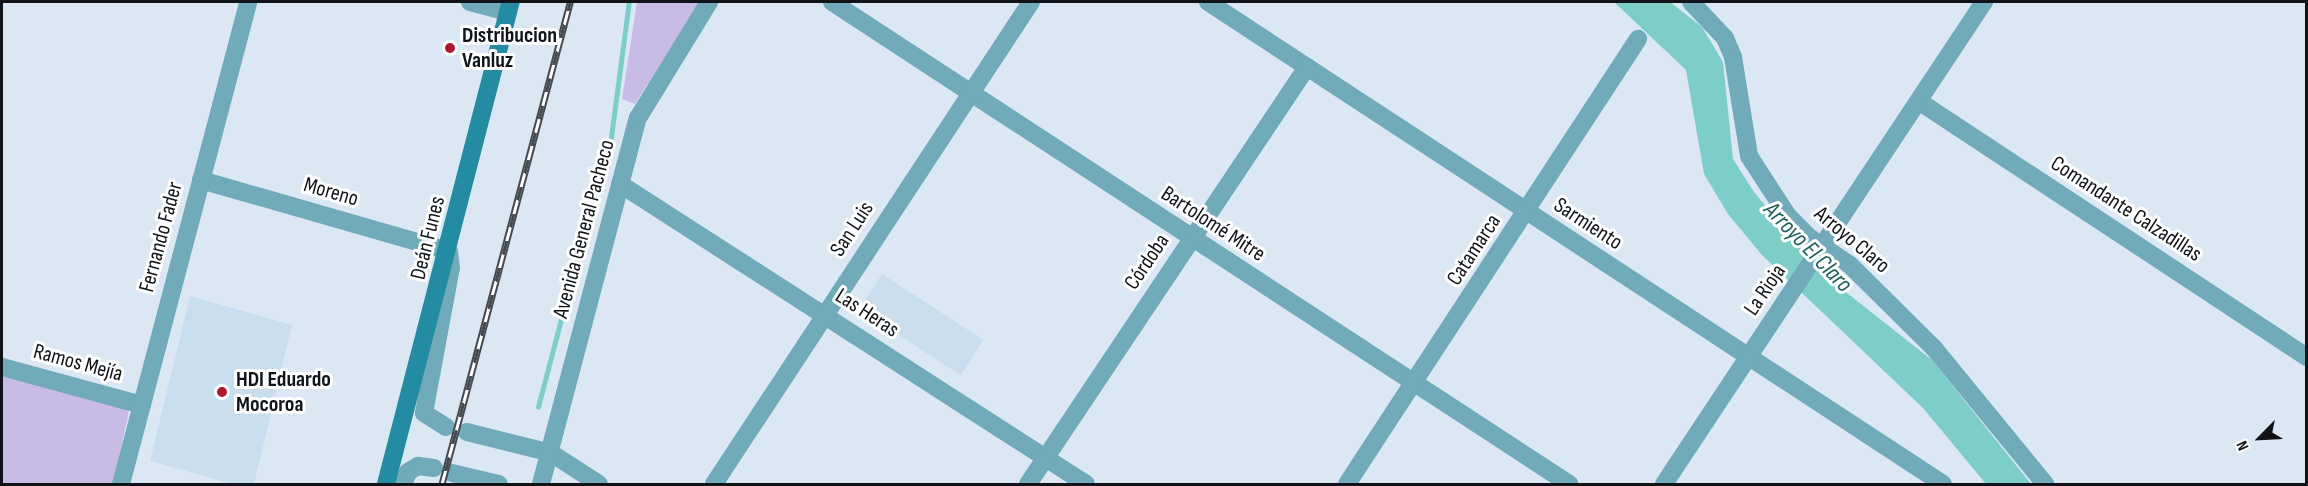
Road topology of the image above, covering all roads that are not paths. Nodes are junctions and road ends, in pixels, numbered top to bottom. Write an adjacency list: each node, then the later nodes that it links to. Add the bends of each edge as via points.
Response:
1 (248, 2): 14 (street, Fernando Fader)
2 (470, 2): 9 (street)
3 (709, 2): 15 (street, Avenida General Pacheco, via 645,101)
4 (832, 2): 12 (street, Bartolomé Mitre)
5 (1031, 2): 12 (street, San Luis)
6 (1208, 2): 11 (street, Sarmiento)
7 (1691, 2): 18 (street, Arroyo Claro, via 1725,38 1733,57 1749,156 1788,216)
8 (1984, 2): 13 (street, La Rioja)
9 (510, 7): 19 (main road, Deán Funes)
10 (1638, 39): 16 (street, Catamarca)
11 (1307, 67): 16 (street, Sarmiento); 17 (street, Córdoba)
12 (971, 93): 17 (street, Bartolomé Mitre); 20 (street, San Luis)
13 (1920, 102): 18 (street, La Rioja); 22 (street, Comandante Calzadillas)
14 (201, 180): 19 (street, Moreno); 25 (street, Fernando Fader)
15 (620, 184): 20 (street, Las Heras); 28 (street, Avenida General Pacheco)
16 (1527, 213): 21 (street, Sarmiento); 24 (street, Catamarca)
17 (1192, 239): 24 (street, Bartolomé Mitre); 29 (street, Córdoba)
18 (1820, 250): 21 (street, La Rioja); 45 (street, Arroyo Claro, via 1850,264 1948,364)
19 (448, 251): 26 (street, via 451,268 424,413); 33 (main road, Deán Funes)
20 (825, 315): 29 (street, Las Heras); 38 (street, San Luis)
21 (1750, 357): 43 (street, La Rioja); 44 (street, Sarmiento)
22 (2307, 357)
23 (2, 367): 25 (street, Ramos Mejía)
24 (1415, 383): 41 (street, Catamarca); 42 (street, Bartolomé Mitre)
25 (142, 405): 32 (street, Fernando Fader)
26 (446, 427)
27 (467, 432): 28 (street)
28 (550, 453): 36 (street, Avenida General Pacheco); 37 (street)
29 (1046, 457): 39 (street, Córdoba); 40 (street, Las Heras)
30 (434, 468): 34 (street, via 417,466 408,472)
31 (452, 473): 35 (street)
32 (121, 484)
33 (386, 484)
34 (403, 484)
35 (499, 484)
36 (541, 484)
37 (599, 484)
38 (714, 484)
39 (1028, 484)
40 (1086, 484)
41 (1347, 484)
42 (1569, 484)
43 (1664, 484)
44 (1943, 484)
45 (2044, 484)

